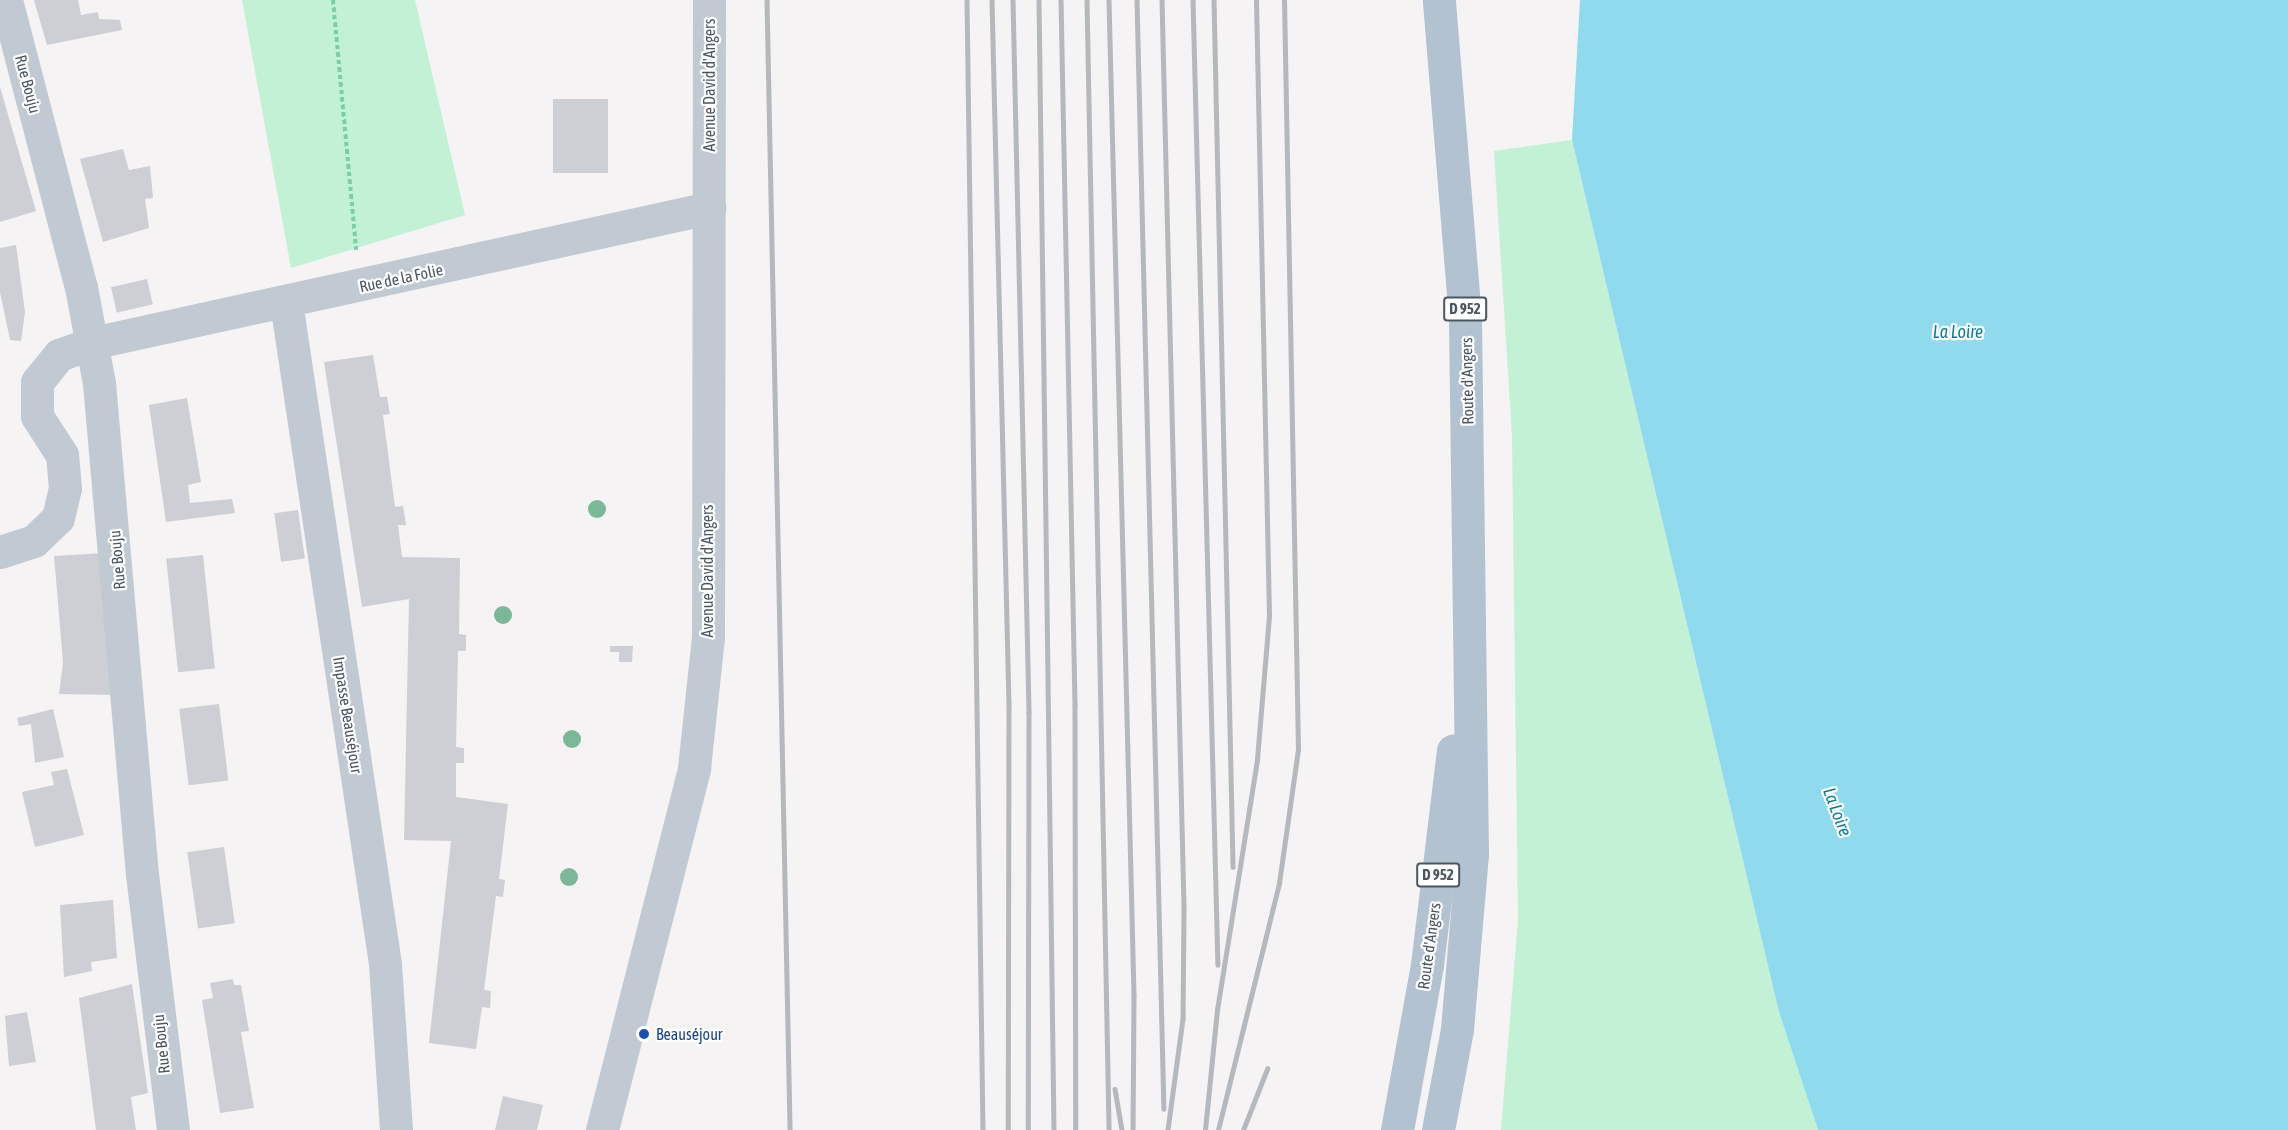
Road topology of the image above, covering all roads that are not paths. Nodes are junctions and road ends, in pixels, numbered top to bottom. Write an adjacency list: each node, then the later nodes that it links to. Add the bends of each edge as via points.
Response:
1 (6, 0): 6 (street, Rue Bouju)
2 (709, 0): 4 (street, Avenue David d'Angers)
3 (1439, 0): 8 (main road, Route d'Angers / D 952, via 1465,318)
4 (708, 208): 5 (street, Rue de la Folie); 11 (street, Avenue David d'Angers, via 708,637 694,768)
5 (286, 302): 6 (street, Rue de la Folie); 10 (street, Impasse Beauséjour, via 385,964)
6 (92, 342): 7 (street, Rue de la Folie, via 59,355 37,382 37,416 62,455 65,488 58,518 34,541); 9 (street, Rue Bouju, via 118,566 143,886)
7 (0, 552)
8 (1467, 618): 12 (main road, Route d'Angers / D 952, via 1427,965); 13 (main road, Route d'Angers / D 952, via 1472,854 1457,1029)
9 (173, 1130)
10 (396, 1130)
11 (602, 1130)
12 (1397, 1130)
13 (1438, 1130)

